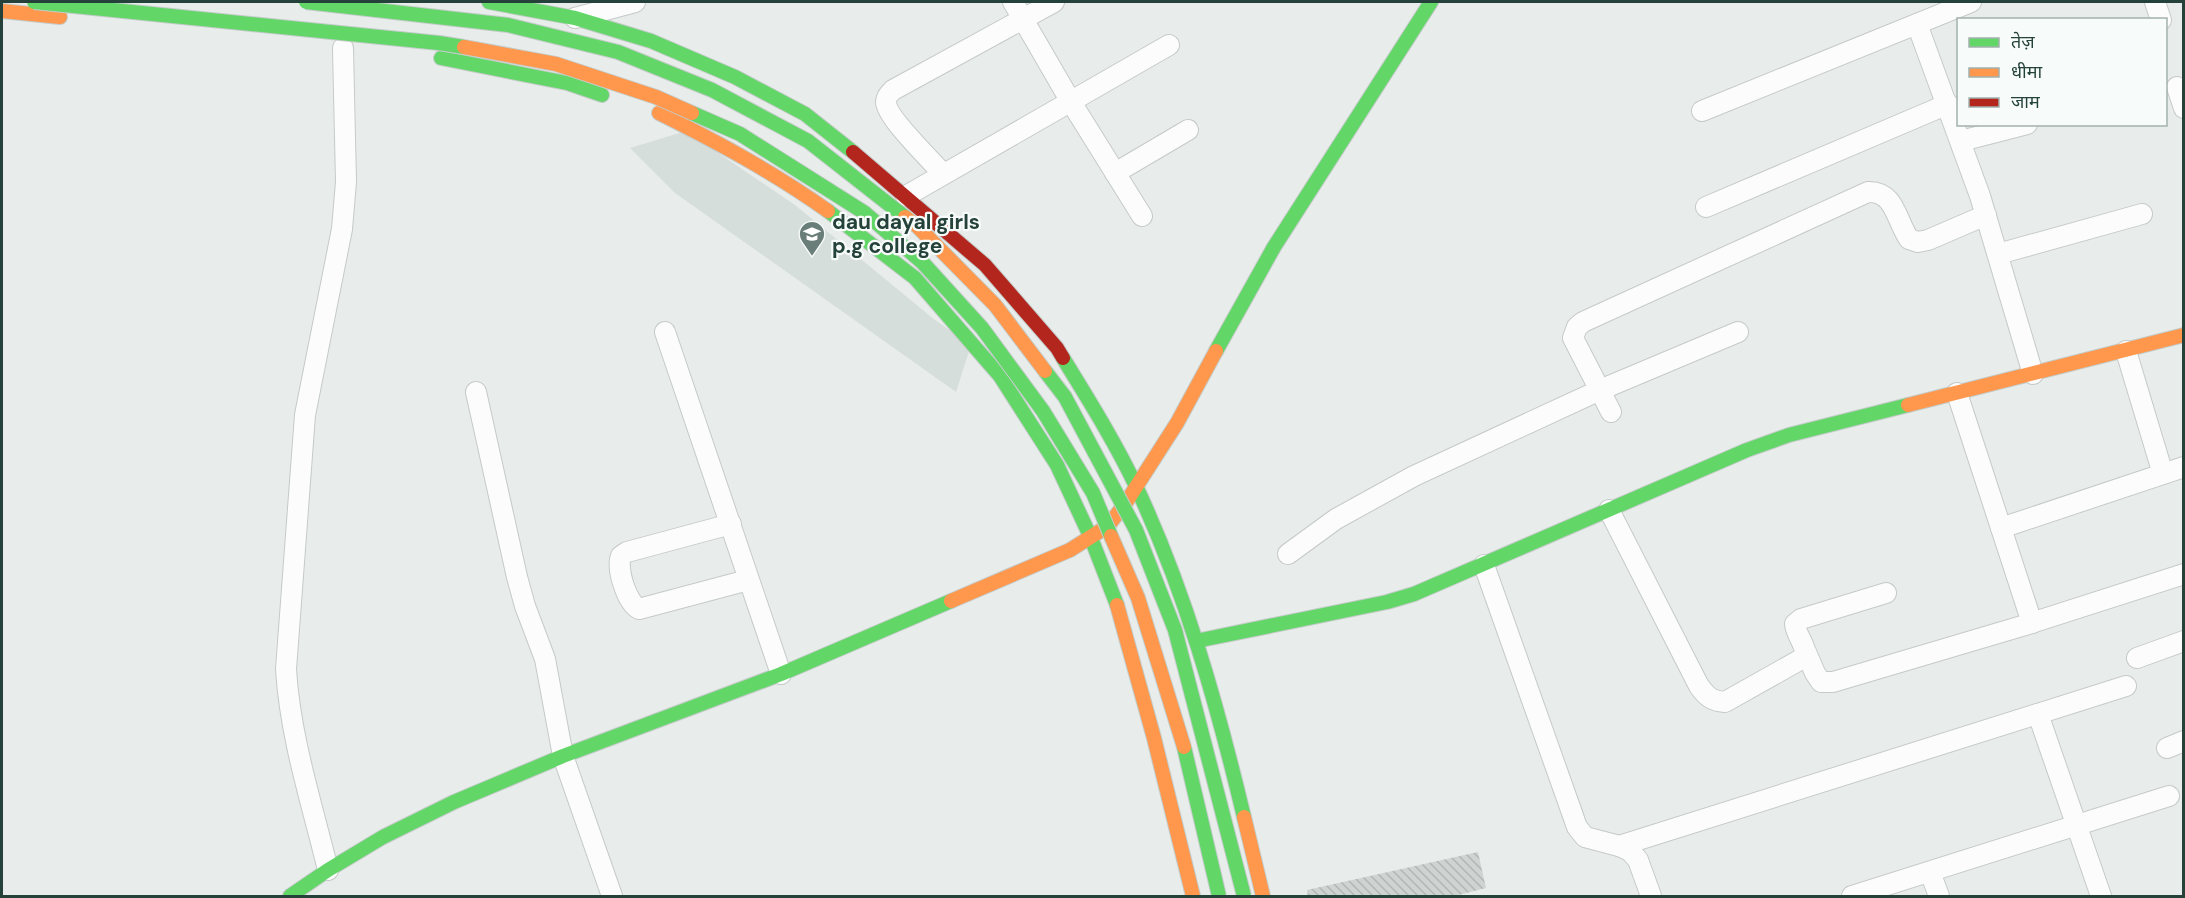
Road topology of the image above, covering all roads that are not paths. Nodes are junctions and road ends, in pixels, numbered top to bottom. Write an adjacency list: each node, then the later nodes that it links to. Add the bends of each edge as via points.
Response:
1 (34, 2): 75 (main road, bridge, via 440,43 556,64 656,98 740,134 865,213 923,263 982,328 1043,411 1093,493 1138,598 1179,727)
2 (306, 2): 76 (main road, bridge, via 508,25 618,52 712,90 808,141 917,226 995,305 1065,398 1136,530 1175,630)
3 (489, 2): 11 (main road)
4 (635, 2): 11 (street)
5 (1013, 2): 13 (street)
6 (1054, 2): 13 (street)
7 (1431, 2): 48 (main road, via 1274,247 1177,423)
8 (1971, 2): 14 (street)
9 (2155, 2): 12 (street)
10 (2, 11): 15 (main road)
11 (575, 18): 31 (main road, via 651,41 735,77 805,114)
12 (2160, 18)
13 (1023, 20): 21 (street); 30 (street, via 887,95 890,115)
14 (1917, 24): 22 (street); 25 (street)
15 (309, 44)
16 (1169, 45): 21 (street)
17 (343, 48): 70 (street, via 346,182 342,230 305,415 286,669 294,731)
18 (430, 57): 20 (main road, via 567,83)
19 (2175, 88): 24 (street)
20 (611, 97)
21 (1071, 102): 29 (street); 30 (street)
22 (1948, 104): 28 (street); 32 (street)
23 (644, 108): 52 (main road, via 735,151 783,180 915,278 1000,376 1058,465)
24 (2184, 108)
25 (1702, 111)
26 (2020, 126): 28 (street)
27 (1188, 130): 29 (street)
28 (1961, 141): 34 (street)
29 (1115, 173): 35 (street)
30 (943, 174): 31 (street)
31 (906, 196): 48 (main road, via 985,265 1057,348)
32 (1706, 207)
33 (2142, 214): 36 (street)
34 (1986, 215): 36 (street); 42 (street, via 1918,242 1909,239 1885,196 1868,192 1577,327 1573,338)
35 (1142, 216)
36 (1998, 254): 41 (street)
37 (665, 332): 50 (street)
38 (1738, 332): 42 (street)
39 (2184, 335): 40 (main road)
40 (2126, 351): 41 (main road); 47 (street)
41 (2033, 374): 44 (main road)
42 (1600, 390): 45 (street); 53 (street, via 1414,476 1336,519)
43 (476, 392): 66 (street, via 517,577 545,659)
44 (1957, 393): 49 (main road, via 1778,439); 51 (street)
45 (1611, 412)
46 (2184, 467): 47 (street)
47 (2163, 474): 51 (street)
48 (1136, 486): 52 (main road, via 1107,526); 60 (main road)
49 (1609, 510): 54 (main road); 61 (street, via 1699,686 1714,701 1725,702 1805,657)
50 (731, 524): 56 (street); 56 (street, via 627,552 621,556 619,570 634,607 639,609)
51 (2001, 528): 58 (street)
52 (1091, 538): 63 (main road); 74 (main road, via 1121,614)
53 (1287, 554)
54 (1484, 565): 60 (main road, via 1388,602); 69 (street, via 1577,827 1585,837)
55 (2184, 574): 58 (street)
56 (748, 580): 63 (street)
57 (1886, 593): 61 (street, via 1798,621 1796,630)
58 (2032, 623): 61 (street, via 1826,683 1818,678)
59 (2184, 640): 62 (street)
60 (1196, 641): 77 (main road, via 1223,728)
61 (1806, 652)
62 (2137, 658)
63 (781, 674): 66 (main road)
64 (2126, 686): 65 (street)
65 (2038, 714): 68 (street); 69 (street)
66 (563, 756): 70 (main road, via 446,806); 73 (street)
67 (2169, 796): 68 (street)
68 (2077, 826): 71 (street); 81 (street)
69 (1619, 846): 78 (street, via 1638,860)
70 (328, 870): 72 (main road)
71 (1930, 872): 79 (street); 80 (street)
72 (290, 897)
73 (612, 897)
74 (1193, 897)
75 (1219, 897)
76 (1244, 897)
77 (1263, 897)
78 (1651, 897)
79 (1852, 897)
80 (1939, 897)
81 (2102, 897)

